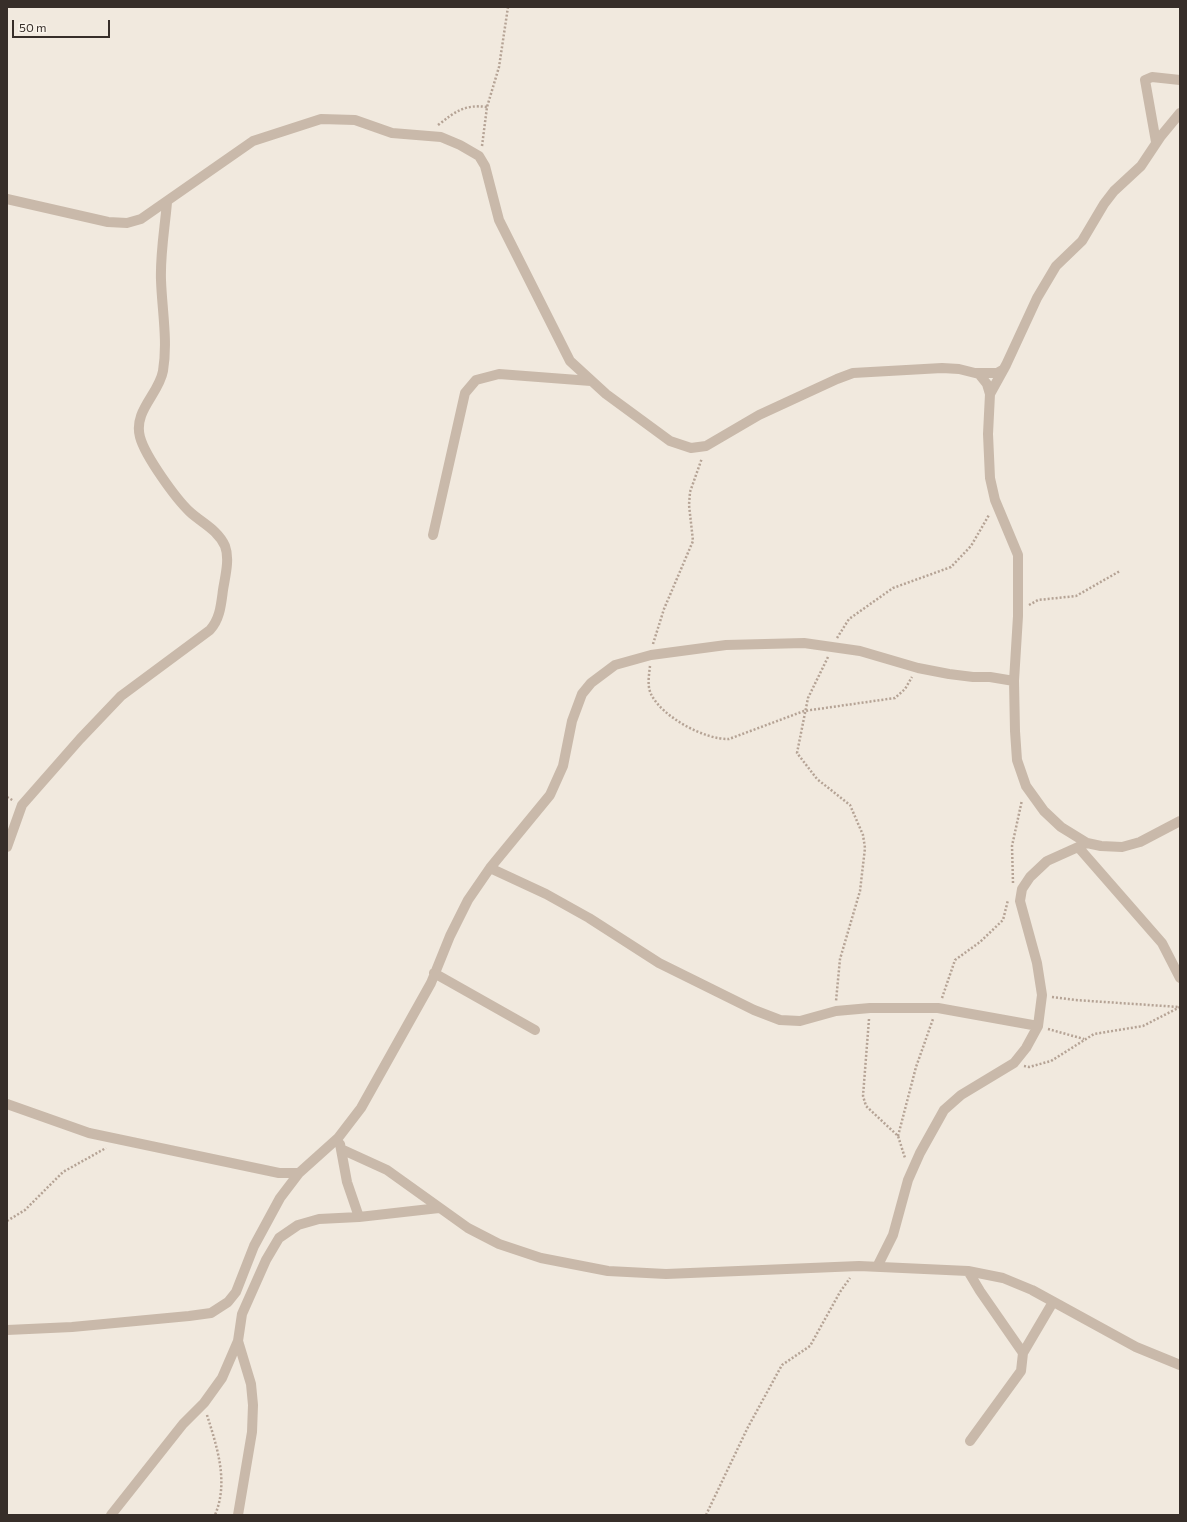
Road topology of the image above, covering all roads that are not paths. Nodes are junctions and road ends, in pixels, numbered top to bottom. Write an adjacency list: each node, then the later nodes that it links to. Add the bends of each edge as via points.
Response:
1 (1180, 80): 3 (street, via 1152,76 1145,80)
2 (1180, 113): 3 (street)
3 (1156, 142): 6 (street, via 1141,166 1104,204 1082,241 1056,266 1037,298)
4 (7, 199): 5 (street, via 127,224 141,219)
5 (167, 202): 8 (street, via 253,141 321,119 355,120 392,133 441,137 460,145 479,156 485,166 499,220 570,361); 14 (street, via 161,278 165,361 158,385 142,411 139,423 140,436 146,452 183,504 219,535 224,545 227,554 219,616 210,630 121,696 80,739 22,805)
6 (1004, 369): 7 (street, via 997,372); 9 (street)
7 (975, 373): 8 (street, via 959,368 853,373 759,415 706,446 691,448 670,441); 9 (street, via 987,384)
8 (591, 381): 10 (street, via 499,374 476,380 465,393)
9 (990, 394): 11 (street, via 990,478 998,506 1018,555)
10 (433, 535)
11 (1014, 681): 13 (street, via 1017,760 1026,786 1044,811); 15 (street, via 949,674 860,651 804,643 726,645 651,655 615,665 591,683 582,694 572,721 563,766 550,795)
12 (1180, 821): 13 (street, via 1140,842 1122,847)
13 (1083, 846): 17 (street, via 1162,943); 18 (street, via 1047,861 1030,877 1022,889 1020,901 1042,995)
14 (7, 847)
15 (490, 868): 16 (street, via 468,900); 18 (street, via 590,918 659,962 754,1010 780,1020 800,1021 836,1011 870,1008 938,1008)
16 (434, 973): 19 (street); 21 (street, via 384,1069 361,1108)
17 (1180, 978)
18 (1038, 1026): 26 (street, via 1014,1063 961,1095 944,1110 908,1180 893,1235)
19 (535, 1030)
20 (7, 1104): 23 (street, via 89,1133 280,1173)
21 (338, 1138): 22 (street); 23 (street)
22 (340, 1149): 24 (street, via 387,1170); 25 (street, via 347,1182)
23 (299, 1173): 29 (street, via 280,1198 264,1226 236,1292 228,1302 211,1313 72,1327)
24 (439, 1208): 25 (street); 26 (street, via 468,1228 499,1244 541,1258 608,1271 666,1274)
25 (359, 1217): 30 (street, via 320,1219 298,1225 280,1238 266,1260 242,1314)
26 (878, 1266): 27 (street)
27 (968, 1271): 28 (street, via 1003,1278); 31 (street)
28 (1053, 1302): 31 (street); 32 (street, via 1136,1347)
29 (7, 1330)
30 (238, 1341): 34 (street, via 222,1378 204,1403 183,1424); 35 (street, via 250,1384 252,1405 252,1432)
31 (1023, 1353): 33 (street, via 1021,1372)
32 (1180, 1365)
33 (970, 1441)
34 (112, 1515)
35 (238, 1515)

